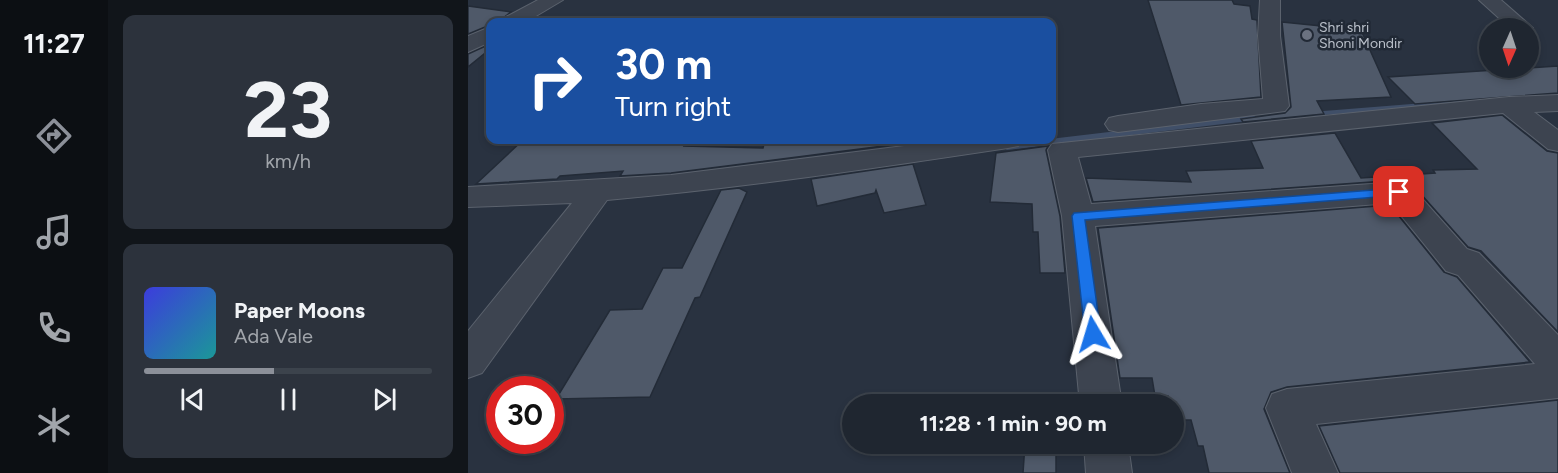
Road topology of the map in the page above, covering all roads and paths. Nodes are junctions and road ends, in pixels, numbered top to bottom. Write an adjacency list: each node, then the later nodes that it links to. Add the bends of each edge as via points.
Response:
1 (553, 0): 4 (street)
2 (1270, 0): 10 (street, via 1269,36 1276,106)
3 (1490, 0): 5 (street)
4 (519, 18)
5 (1510, 18)
6 (486, 35): 7 (street)
7 (468, 45)
8 (1558, 103): 9 (street)
9 (1509, 105): 11 (street); 15 (street, via 1062,150)
10 (1056, 132)
11 (1558, 143)
12 (980, 144): 13 (street)
13 (599, 190): 14 (street); 16 (street)
14 (468, 197)
15 (1078, 216): 17 (street, via 1399,192 1458,262 1467,262); 19 (street)
16 (468, 361)
17 (1558, 362)
18 (1558, 380): 22 (street, via 1287,408)
19 (1100, 394)
20 (1107, 454): 21 (street)
21 (1109, 473)
22 (1316, 473)

